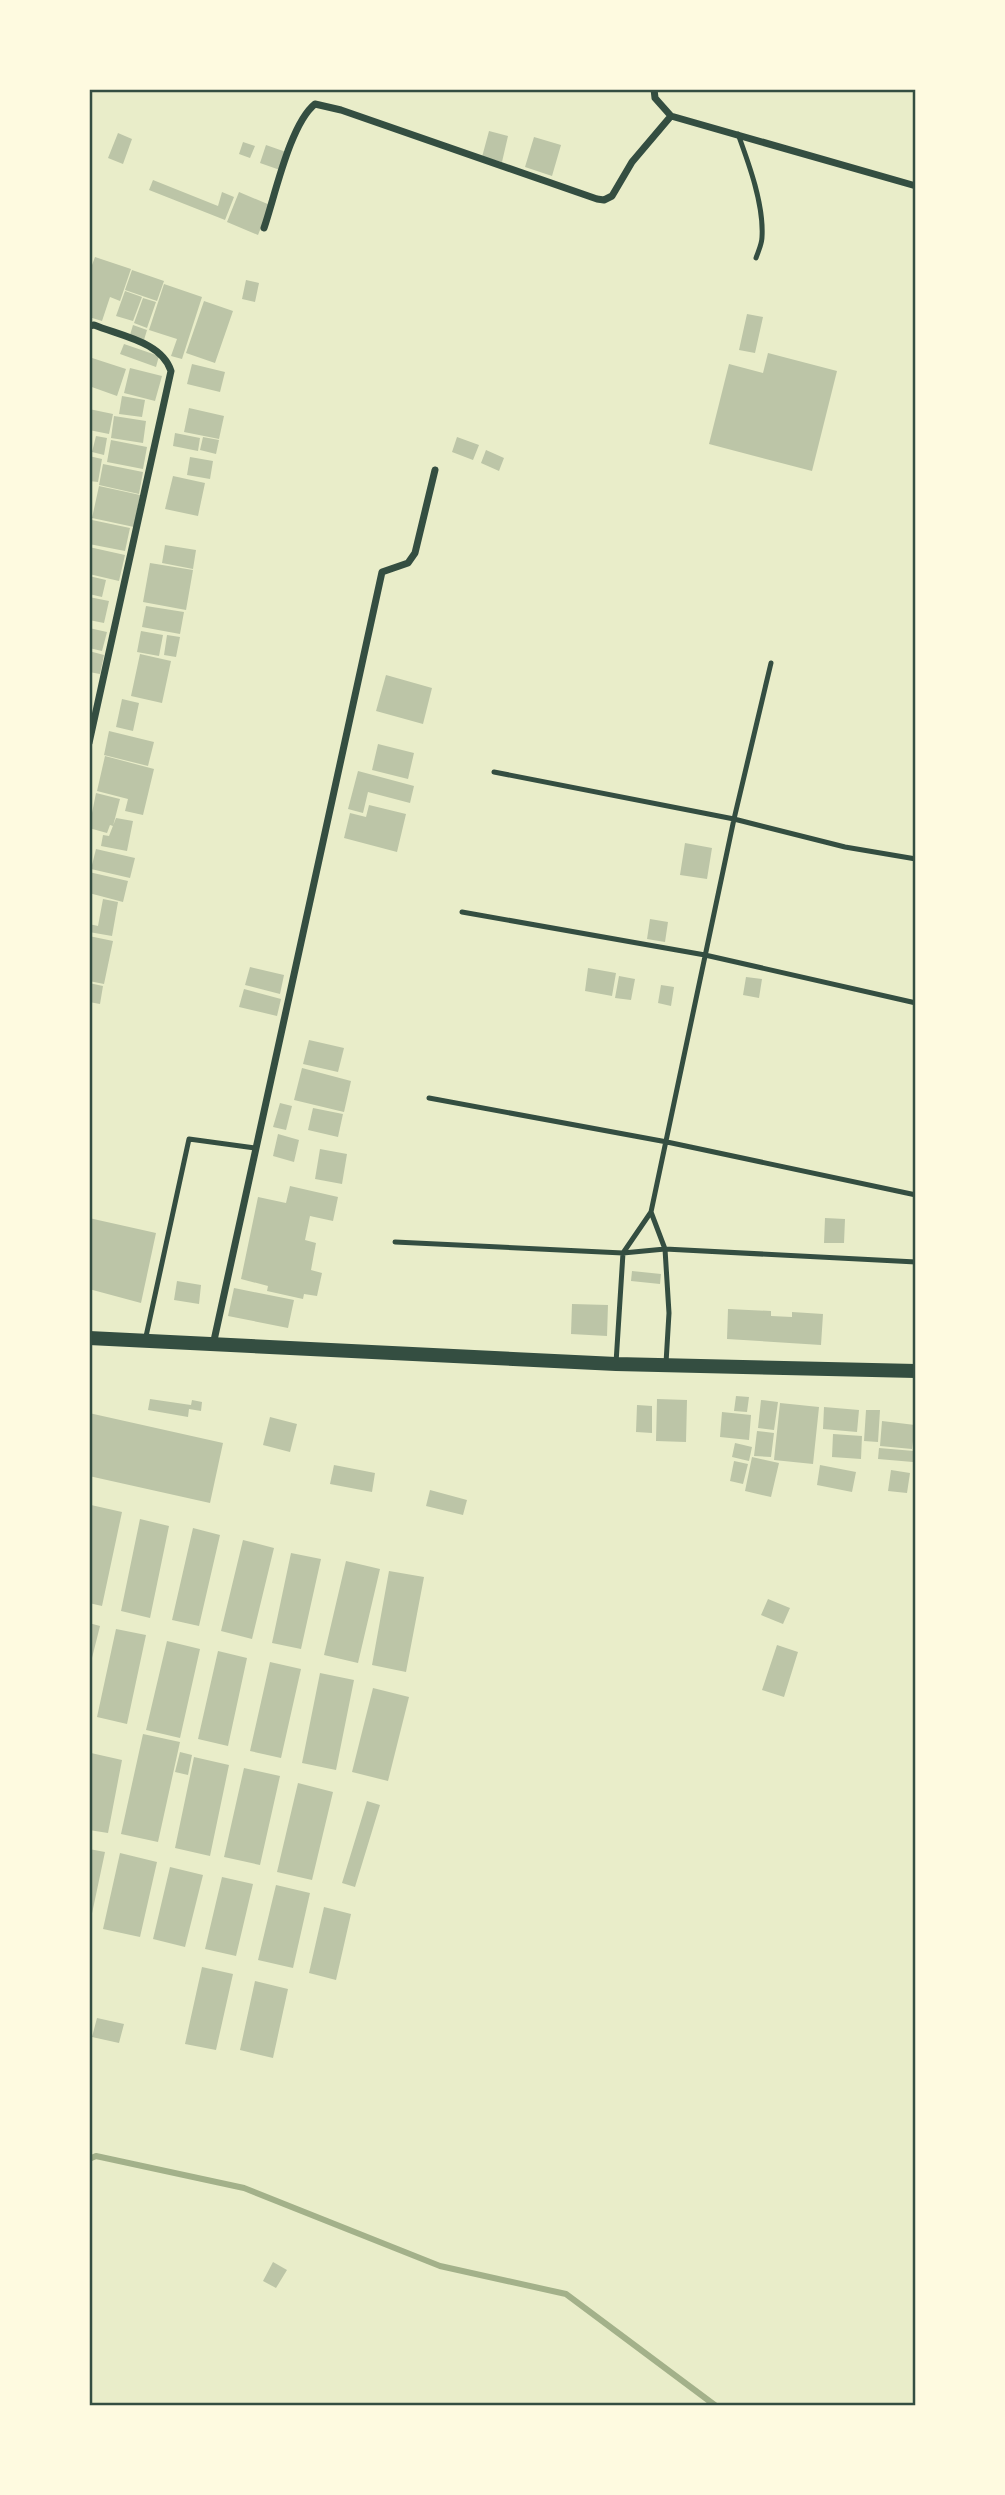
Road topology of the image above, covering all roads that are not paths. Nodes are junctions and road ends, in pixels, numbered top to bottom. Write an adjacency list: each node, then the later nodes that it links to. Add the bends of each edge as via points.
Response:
1 (654, 89): 2 (street, via 655,98)
2 (671, 117): 3 (street); 5 (street, via 632,162 612,196 604,200 315,104 304,113)
3 (738, 134): 4 (street); 6 (lane, via 760,211 762,239)
4 (916, 186)
5 (264, 228)
6 (756, 258)
7 (89, 326): 10 (street, via 159,350 172,372)
8 (435, 470): 19 (street, via 415,553 408,563 382,572)
9 (771, 663): 12 (lane)
10 (89, 743)
11 (494, 772): 12 (lane)
12 (734, 819): 13 (lane, via 845,847); 15 (lane)
13 (916, 859)
14 (462, 912): 15 (lane)
15 (705, 955): 16 (lane); 18 (lane)
16 (916, 1003)
17 (429, 1098): 18 (lane)
18 (667, 1142): 20 (lane); 21 (lane)
19 (255, 1148): 27 (lane, via 189,1139); 28 (street)
20 (916, 1195)
21 (651, 1212): 23 (lane); 24 (lane)
22 (395, 1242): 24 (lane)
23 (665, 1249): 24 (lane); 25 (lane); 29 (lane)
24 (623, 1253): 30 (lane)
25 (916, 1262)
26 (89, 1338): 27 (main road)
27 (145, 1341): 28 (main road)
28 (213, 1345): 30 (main road)
29 (666, 1363): 30 (main road); 31 (main road)
30 (616, 1364)
31 (916, 1371)

